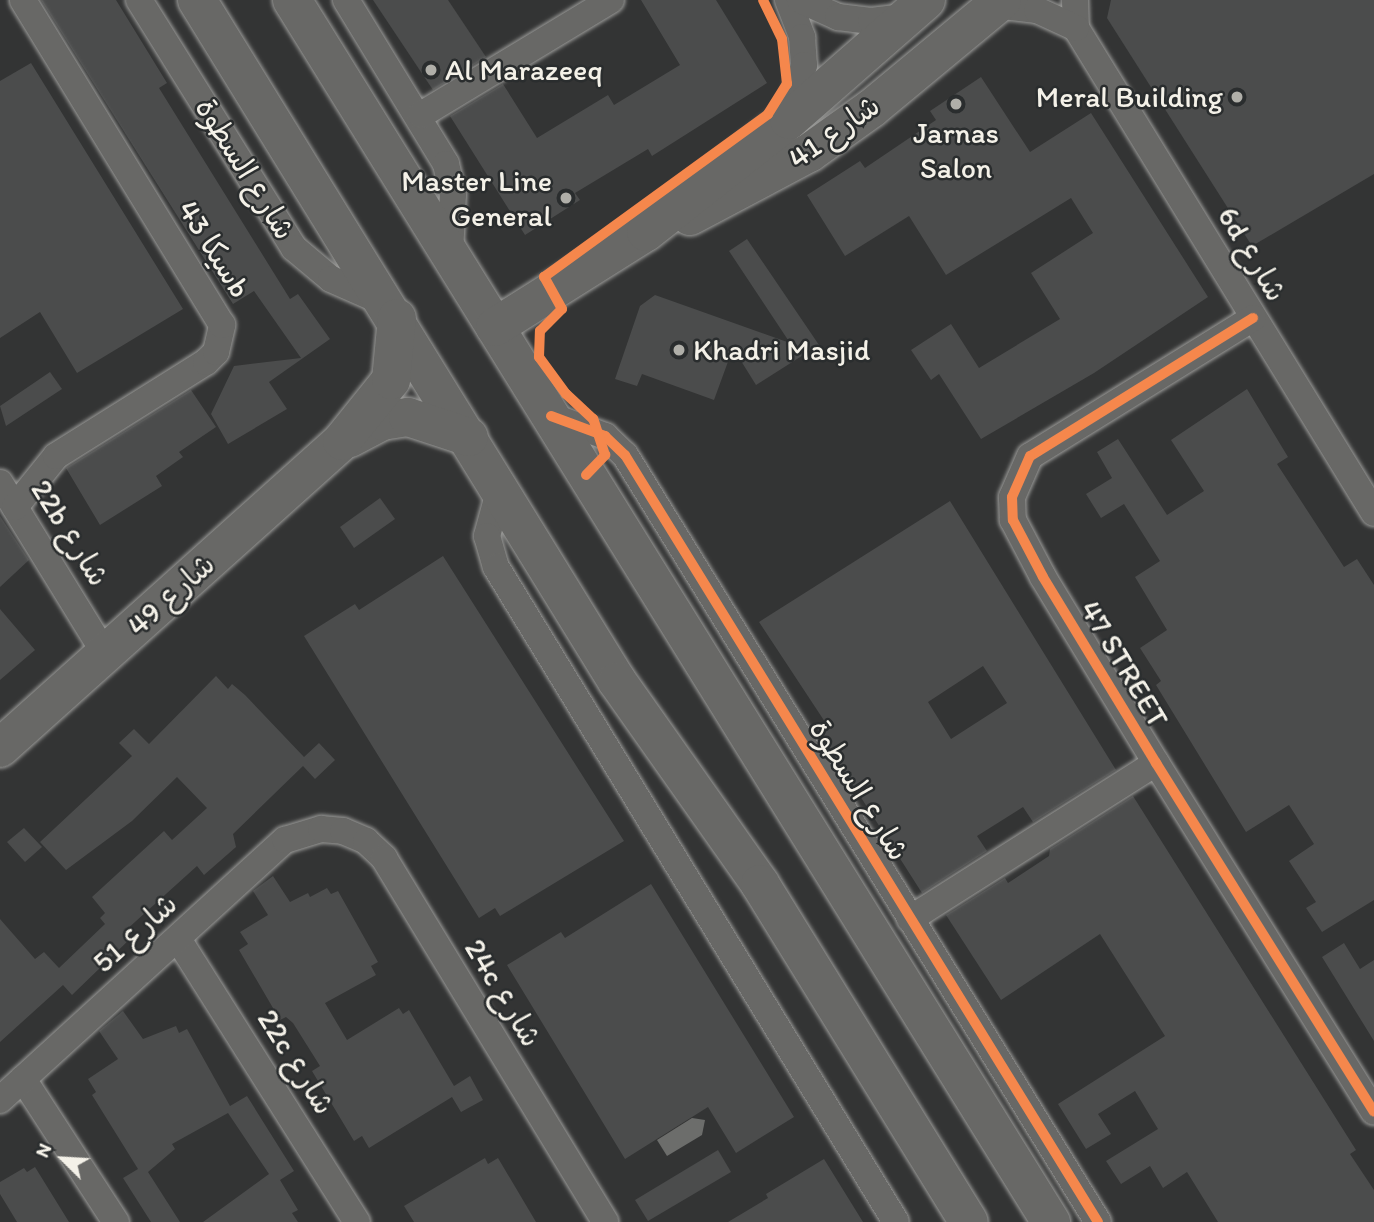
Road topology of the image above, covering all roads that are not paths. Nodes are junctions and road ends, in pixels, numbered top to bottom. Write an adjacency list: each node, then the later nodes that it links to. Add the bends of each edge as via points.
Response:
1 (23, 0): 25 (street, سيكا 43b, via 222,325 216,352 206,362 56,456)
2 (139, 0): 17 (street, شارع السطوة, via 294,248 331,279)
3 (197, 0): 17 (main road, شارع السطوة)
4 (292, 0): 16 (main road)
5 (346, 0): 13 (street)
6 (611, 0): 13 (street)
7 (788, 0): 14 (street, via 802,37 804,65)
8 (800, 0): 11 (street, via 838,17 871,21)
9 (1075, 0): 12 (street, 6d شارع)
10 (999, 2): 12 (street, via 1037,10); 15 (main road, شارع 41, via 872,108 809,153 716,204)
11 (915, 8): 14 (main road, شارع 41)
12 (1076, 28): 18 (street, 6d شارع)
13 (421, 115): 16 (street, via 450,179)
14 (789, 120): 15 (main road, شارع 41)
15 (646, 232): 19 (main road, شارع 41)
16 (450, 254): 19 (main road)
17 (391, 311): 21 (main road, شارع السطوة); 22 (main road, شارع 49, via 391,380)
18 (1253, 318): 26 (street, 6d شارع); 29 (street, 47 STREET, via 1030,456 1012,497 1013,520 1021,541)
19 (495, 327): 20 (main road)
20 (551, 416): 31 (street, شارع السطوة, via 604,436 625,455); 41 (main road)
21 (469, 437): 22 (main road, شارع 49, via 408,417 382,421); 24 (main road, شارع السطوة)
22 (342, 441): 27 (main road, شارع 49)
23 (0, 483): 25 (street, 22b شارع)
24 (500, 488): 39 (street, via 487,536 496,567); 40 (main road, شارع السطوة, via 617,681 760,884)
25 (15, 507): 27 (street, 22b شارع)
26 (1374, 513)
27 (105, 654): 28 (main road, شارع 49)
28 (0, 748)
29 (1156, 763): 31 (street); 35 (street, 47 STREET)
30 (321, 828): 32 (street, شارع 51, via 285,841); 38 (street, 24c شارع, via 366,841 384,858)
31 (910, 919): 42 (street, شارع السطوة)
32 (178, 939): 33 (street, شارع 51); 37 (street, 22c شارع)
33 (23, 1079): 34 (street, شارع 51); 36 (street)
34 (0, 1100)
35 (1374, 1112)
36 (116, 1222)
37 (357, 1222)
38 (605, 1222)
39 (896, 1222)
40 (969, 1222)
41 (1051, 1222)
42 (1098, 1222)

